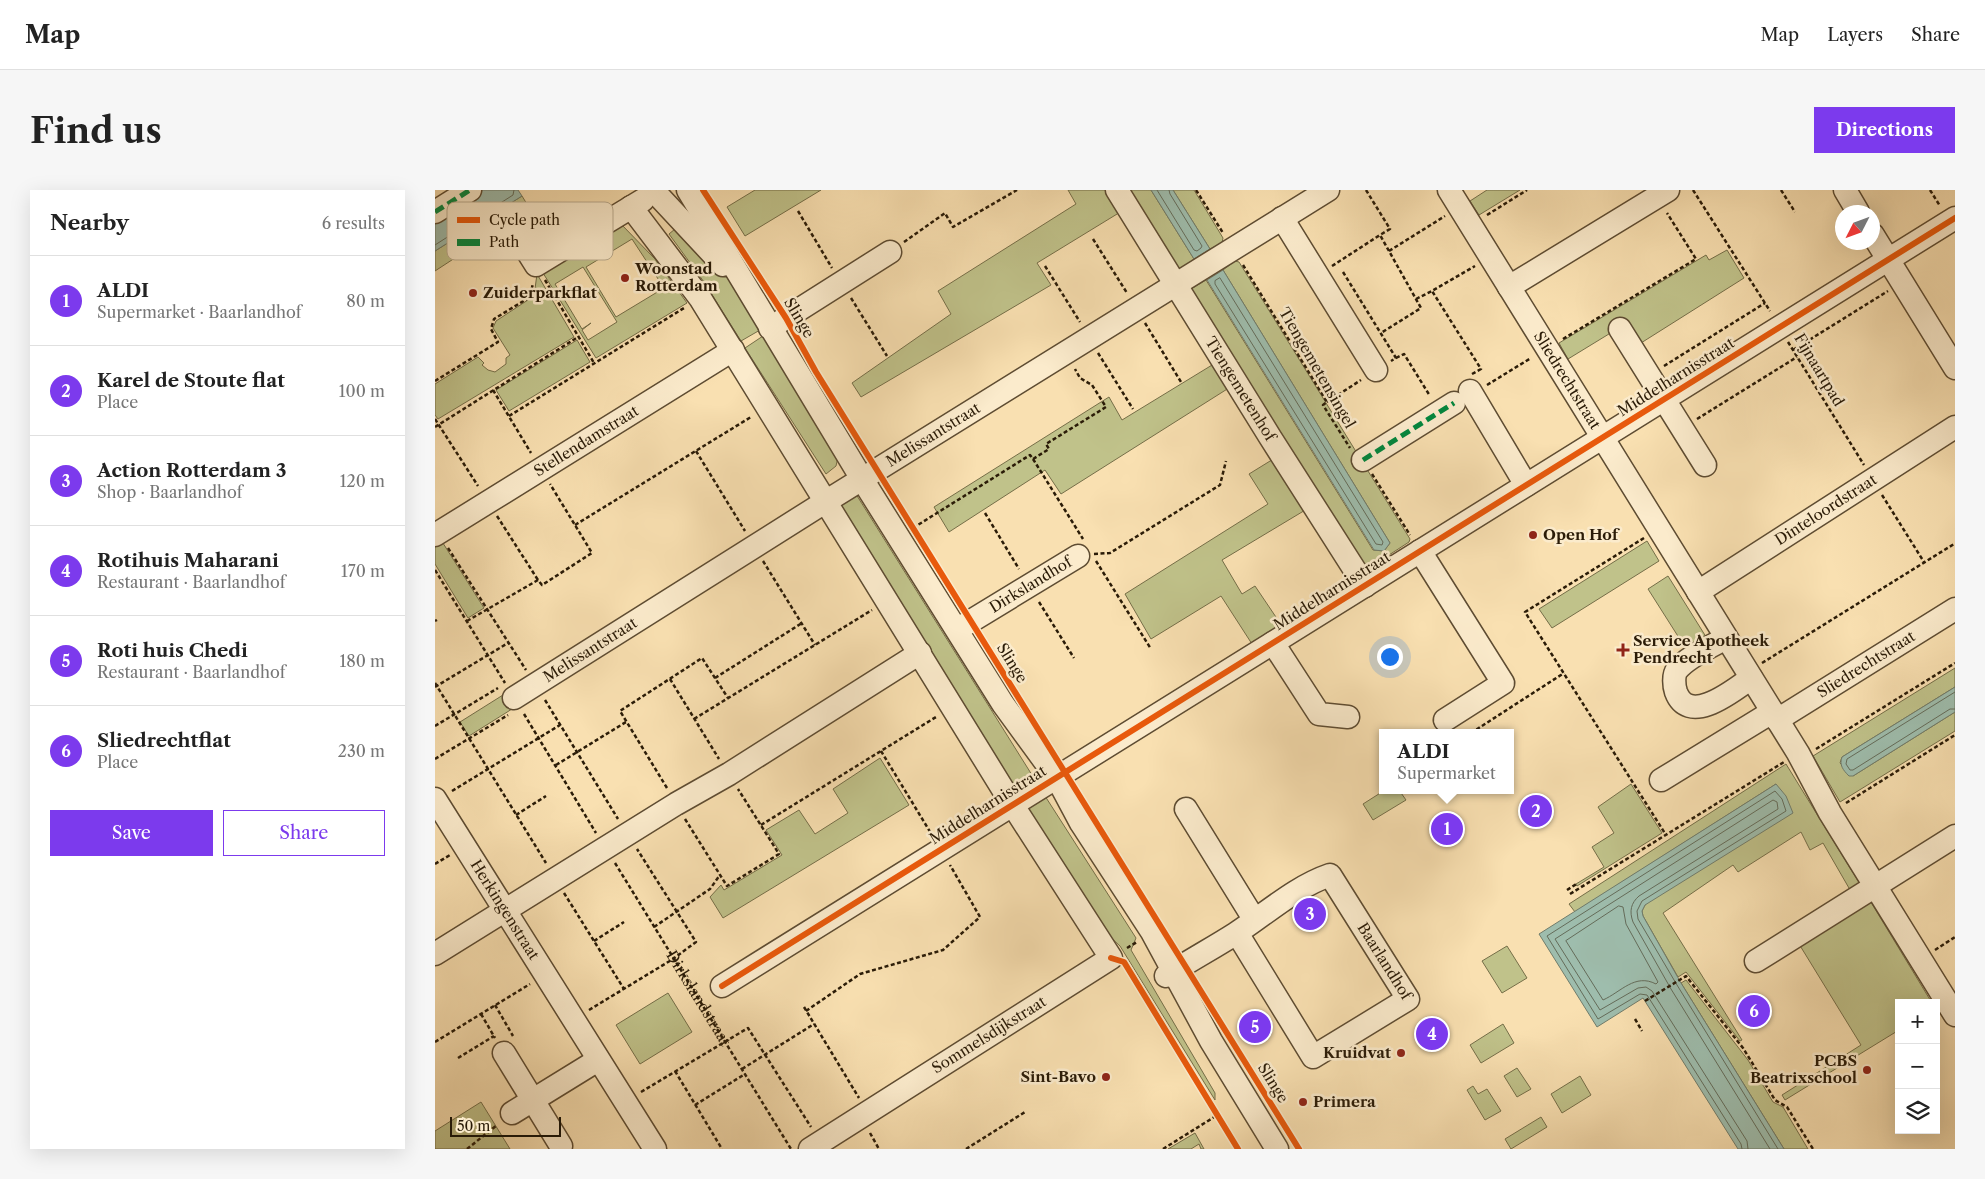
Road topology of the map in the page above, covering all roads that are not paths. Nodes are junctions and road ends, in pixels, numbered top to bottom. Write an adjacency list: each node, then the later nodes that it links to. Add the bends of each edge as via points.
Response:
1 (470, 190): 8 (street)
2 (688, 190): 24 (street, Slinge)
3 (1117, 190): 22 (street, Tiengemetenhof)
4 (1328, 190): 15 (street, Melissantstraat)
5 (1845, 190): 10 (street)
6 (655, 191): 11 (street, Slinge); 24 (street, Slinge, via 728,271)
7 (1662, 193): 23 (street)
8 (451, 202)
9 (447, 204): 13 (street)
10 (1855, 205)
11 (631, 207): 14 (street, Slinge); 26 (street, via 700,298)
12 (1460, 207): 23 (street, Sliedrechtstraat)
13 (435, 212)
14 (613, 218)
15 (1283, 218): 22 (street, Melissantstraat); 28 (street)
16 (1955, 218): 21 (street, Middelharnisstraat)
17 (1880, 247): 21 (street)
18 (890, 252): 24 (street)
19 (533, 260): 20 (street, Slinge, via 536,265)
20 (544, 260)
21 (1888, 260): 27 (street); 29 (street, Middelharnisstraat)
22 (1175, 285): 34 (street, Melissantstraat); 40 (street, Tiengemetenhof)
23 (1509, 287): 31 (street, Sliedrechtstraat, via 1552,345)
24 (770, 328): 34 (street, Slinge)
25 (1620, 328): 29 (street)
26 (733, 350): 36 (street); 37 (street, Stellendamstraat)
27 (1955, 368)
28 (1377, 370)
29 (1664, 399): 31 (street, Middelharnisstraat); 33 (street)
30 (1955, 427): 41 (street, Dinteloordstraat)
31 (1602, 438): 35 (street, Middelharnisstraat); 41 (street, Sliedrechtstraat)
32 (1363, 460): 35 (street, via 1459,393)
33 (1705, 465)
34 (862, 479): 36 (street, Melissantstraat); 43 (street, Slinge)
35 (1527, 485): 38 (street, Middelharnisstraat)
36 (825, 502): 46 (street); 48 (street, Melissantstraat)
37 (437, 534)
38 (1420, 551): 40 (street, Middelharnisstraat); 51 (street, via 1503,683)
39 (1078, 556): 43 (street, Dirkslandhof)
40 (1365, 586): 45 (street, Middelharnisstraat)
41 (1698, 592): 44 (street, Sliedrechtstraat)
42 (1955, 609): 49 (street, Sliedrechtstraat)
43 (958, 629): 53 (street, Slinge)
44 (1726, 638): 47 (street, Sliedrechtstraat); 47 (street, via 1675,672 1674,682 1679,698 1697,708 1716,701)
45 (1273, 643): 50 (street, via 1319,714); 53 (street, Middelharnisstraat)
46 (920, 653): 55 (street); 59 (street, via 729,774)
47 (1749, 675): 49 (street, Sliedrechtstraat)
48 (513, 697)
49 (1775, 716): 52 (street); 58 (street, Sliedrechtstraat)
50 (1348, 717)
51 (1445, 720)
52 (1661, 780)
53 (1051, 781): 55 (street, Middelharnisstraat); 63 (street, Slinge, via 1152,932)
54 (436, 800): 59 (street, Herkingenstraat)
55 (1012, 804): 64 (street, Middelharnisstraat); 71 (street, Sommelsdijkstraat, via 1111,958)
56 (1186, 809): 60 (street)
57 (1955, 836): 58 (street)
58 (1875, 885): 62 (street); 65 (street, Sliedrechtstraat)
59 (503, 910): 61 (street); 67 (street, Herkingenstraat)
60 (1246, 926): 60 (street, Baarlandhof, via 1313,1057 1408,999 1330,875); 63 (street, Baarlandhof)
61 (435, 954)
62 (1756, 961)
63 (1170, 973): 72 (street, Slinge)
64 (722, 986)
65 (1955, 1015)
66 (499, 1044): 68 (street)
67 (598, 1060): 68 (street); 73 (street, Herkingenstraat)
68 (533, 1100): 69 (street); 70 (street)
69 (512, 1113)
70 (561, 1146)
71 (815, 1146)
72 (1269, 1148)
73 (655, 1149)

